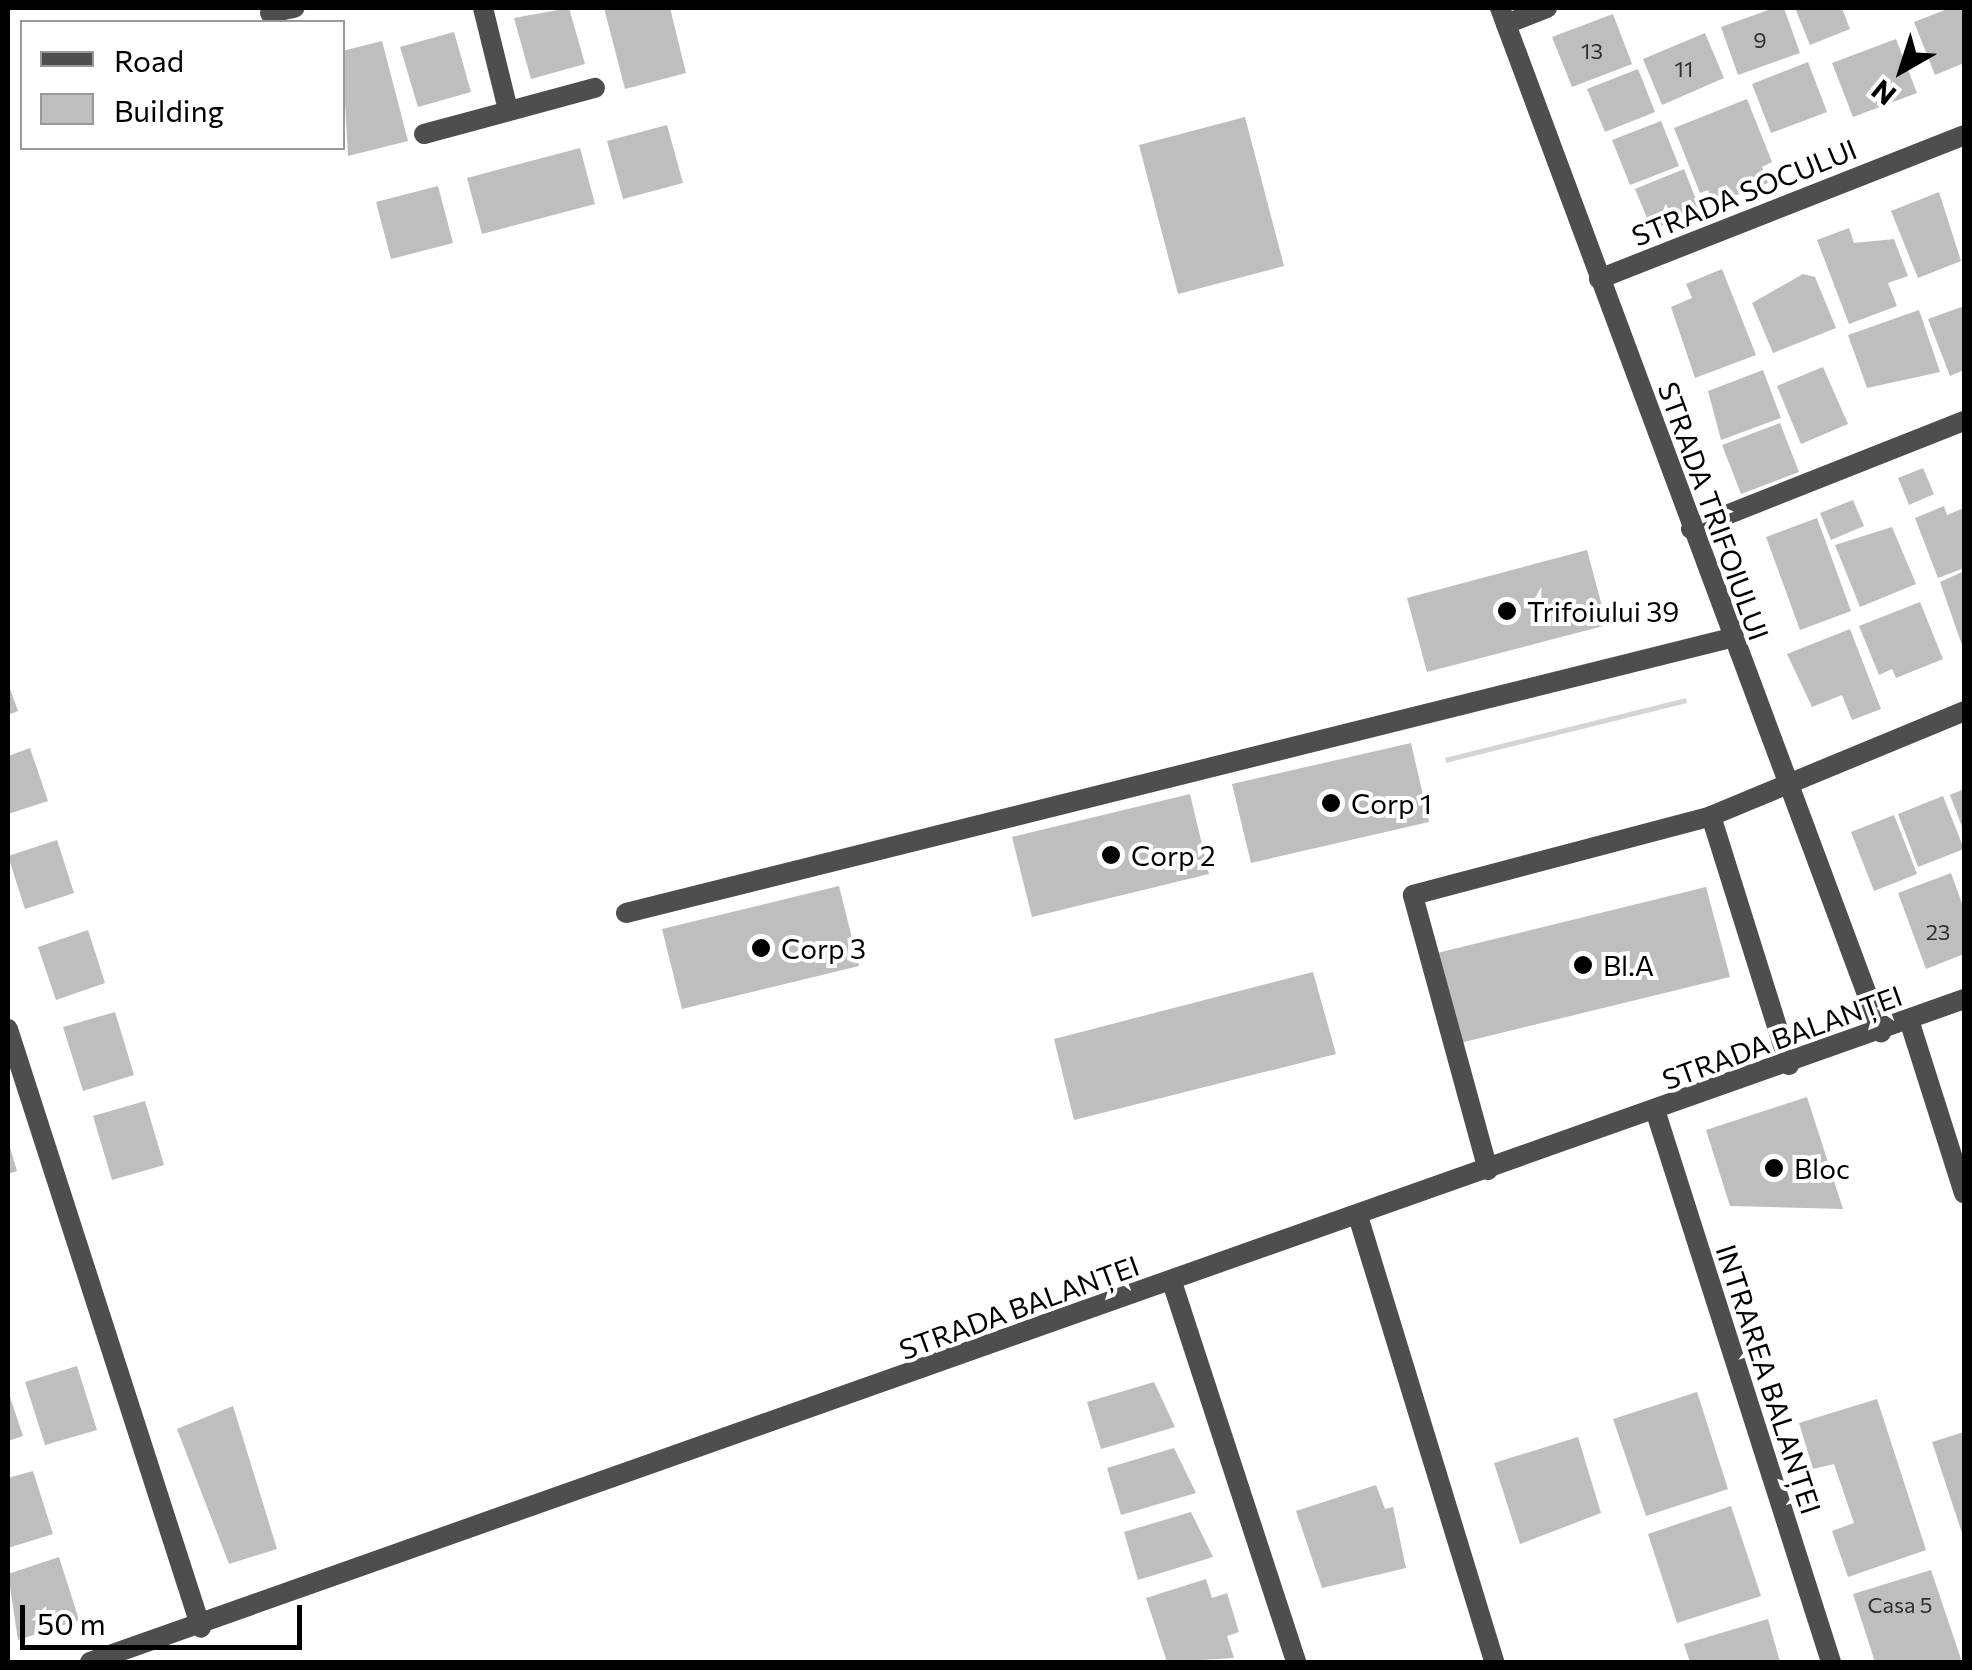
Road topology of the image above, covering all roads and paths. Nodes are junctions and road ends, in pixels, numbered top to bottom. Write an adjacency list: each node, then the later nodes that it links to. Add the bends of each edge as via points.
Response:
1 (294, 8): 4 (street)
2 (482, 8): 7 (street)
3 (1547, 8): 5 (street)
4 (270, 14)
5 (1503, 16): 10 (street, STRADA TRIFOIULUI)
6 (595, 88): 7 (street)
7 (508, 110): 8 (street)
8 (424, 134)
9 (1964, 135): 10 (street, STRADA SOCULUI)
10 (1600, 279): 12 (street, STRADA TRIFOIULUI)
11 (1964, 421): 12 (street)
12 (1692, 529): 13 (street, STRADA TRIFOIULUI)
13 (1732, 638): 15 (street, STRADA TRIFOIULUI); 17 (street)
14 (1964, 711): 15 (street)
15 (1785, 783): 16 (street); 21 (street, STRADA TRIFOIULUI)
16 (1711, 816): 22 (street); 24 (street, via 1413,895)
17 (626, 913)
18 (1964, 999): 19 (street, STRADA BALANȚEI)
19 (1910, 1020): 21 (street, STRADA BALANȚEI); 25 (street)
20 (8, 1030): 28 (street)
21 (1881, 1032): 22 (street, STRADA BALANȚEI)
22 (1789, 1065): 23 (street, STRADA BALANȚEI)
23 (1656, 1113): 24 (street, STRADA BALANȚEI); 32 (street, INTRAREA BALANȚEI)
24 (1488, 1170): 26 (street, STRADA BALANȚEI)
25 (1964, 1194)
26 (1358, 1216): 27 (street, STRADA BALANȚEI); 31 (street)
27 (1172, 1282): 28 (street, STRADA BALANȚEI); 30 (street)
28 (201, 1628): 29 (street, STRADA BALANȚEI)
29 (90, 1662)
30 (1296, 1662)
31 (1494, 1662)
32 (1831, 1662)

